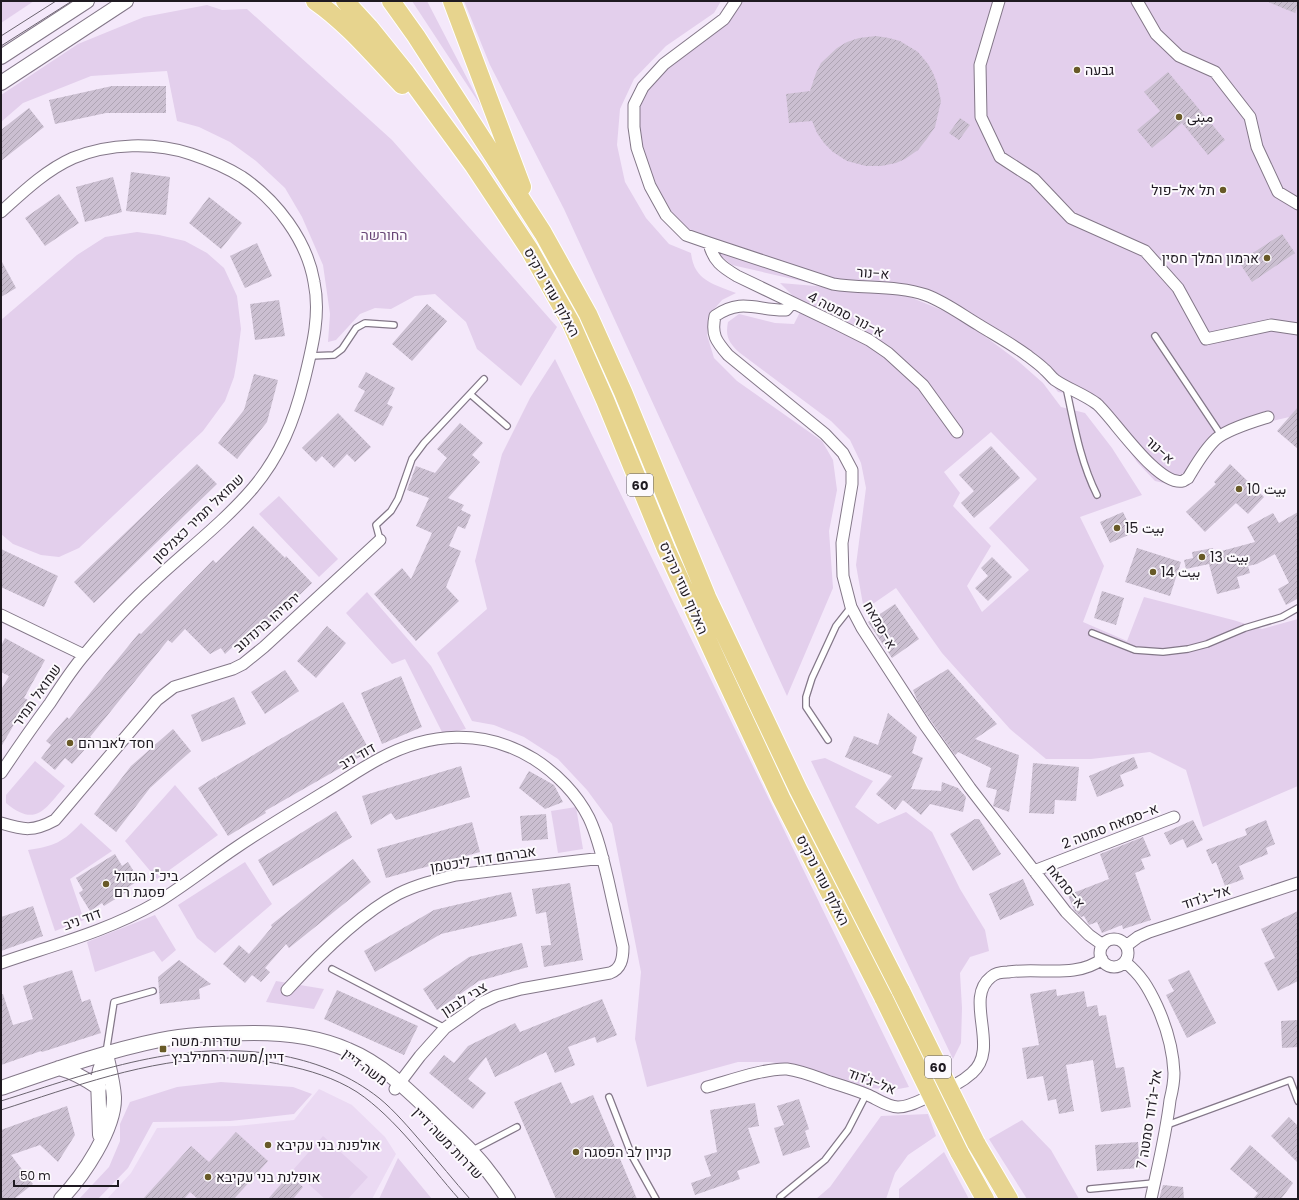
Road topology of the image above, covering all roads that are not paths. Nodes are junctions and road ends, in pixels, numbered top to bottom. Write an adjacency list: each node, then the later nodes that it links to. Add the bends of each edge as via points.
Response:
1 (87, 1): 10 (street)
2 (126, 1): 11 (street)
3 (316, 1): 12 (highway, via 361,41)
4 (346, 1): 12 (highway, האלוף עוזי נרקיס / 60, via 406,73)
5 (391, 1): 15 (highway, האלוף עוזי נרקיס / 60)
6 (452, 1): 15 (highway, via 514,168)
7 (736, 1): 16 (street, א-נור, via 724,19 664,64 643,88 634,105 637,148 650,186 666,215 676,225 686,234)
8 (999, 1): 19 (street, via 980,65 980,116 1000,157 1034,180 1071,218 1145,251 1178,288 1206,339 1271,325)
9 (1137, 1): 13 (street, via 1156,34 1179,56 1215,72 1250,117 1257,146 1278,192)
10 (1, 57)
11 (1, 83)
12 (474, 166): 74 (highway, האלוף עוזי נרקיס / 60, bridge, via 529,249 571,323 666,549 722,674 781,798)
13 (1298, 204)
14 (1, 212): 21 (street, שמואל תמיר כצנלסון, via 52,170 72,159 107,149 125,146 163,148 181,151 221,165 246,180 269,200 304,248 315,282 316,300)
15 (543, 233): 75 (highway, האלוף עוזי נרקיס / 60, bridge, via 591,321 707,597 798,789 976,1143)
16 (709, 243): 17 (street, א-נור סמטה 4, via 716,261 726,270); 23 (street, א-נור, via 833,284 904,290 926,295 1009,343)
17 (792, 303): 27 (street, א-נור סמטה 4, via 869,340 888,353 922,385); 31 (street, א-סמאח, via 786,310 755,306 725,309 715,316 713,325 716,341 728,355 825,434 843,453 852,470 842,543 843,576)
18 (394, 325): 21 (lane, via 365,324 356,328 342,349 334,355)
19 (1298, 329)
20 (1155, 336): 28 (lane)
21 (310, 356): 35 (street, שמואל תמיר כצנלסון, via 294,416 287,434 266,470 238,504 151,583)
22 (484, 379): 24 (lane)
23 (1066, 387): 28 (street, א-נור, via 1088,397 1105,412 1148,462 1162,474 1175,480 1183,481 1188,478 1210,445); 29 (lane, via 1079,449 1088,478)
24 (470, 394): 26 (lane); 30 (lane, via 424,443 412,460 398,499 376,525)
25 (1268, 417): 28 (street, א-נור)
26 (507, 426)
27 (957, 432)
28 (1221, 435)
29 (1097, 495)
30 (380, 540): 39 (street, ירמיהו ברנדנוב, via 254,656 233,669 174,687 157,700 55,820 38,828 28,829)
31 (851, 607): 36 (lane, via 836,626 806,697 806,707); 41 (street, א-סמאח, via 925,725)
32 (1298, 608): 34 (lane, via 1282,617 1245,628 1207,644 1182,650 1135,650)
33 (1, 615): 35 (street)
34 (1092, 633)
35 (82, 655): 37 (street, שמואל תמיר)
36 (828, 740)
37 (1, 773)
38 (1174, 817): 41 (street, א-סמאח סמטה 2)
39 (1, 823)
40 (602, 858): 47 (street, דוד ניב, via 588,817 575,796 544,766 505,745 484,739 443,738 406,747 378,760 262,831 142,910 95,931); 48 (street, דוד ניב, via 623,948); 50 (street, אברהם דוד ליכטמן, via 456,875 413,887 397,894 358,922)
41 (1034, 871): 43 (street, א-סמאח, via 1066,912 1088,935)
42 (1298, 883): 44 (street, אל-ג'דוד, via 1150,932)
43 (1103, 945): 44 (street, via 1116,939); 45 (street)
44 (1126, 946): 46 (street, via 1128,954)
45 (1102, 959): 46 (street, via 1113,967); 60 (street, אל-ג'דוד, via 1087,968 1015,970 992,976 984,984 981,992 984,1043 982,1058 974,1072 961,1082 908,1105 888,1105)
46 (1125, 962): 63 (street, אל-ג'דוד סמטה 7, via 1145,983 1169,1038 1174,1074)
47 (1, 963)
48 (620, 966): 52 (street, צבי לבנון, via 610,973 496,996 479,1004)
49 (332, 969): 52 (lane)
50 (287, 990)
51 (153, 991): 53 (lane, via 114,1002)
52 (445, 1028): 56 (street, צבי לבנון)
53 (109, 1034): 54 (lane); 54 (lane)
54 (102, 1055): 55 (street); 56 (street, משה דיין, via 161,1040 273,1033 334,1045); 59 (street); 65 (street, via 111,1076 114,1097 106,1132)
55 (59, 1068): 58 (street); 59 (street, via 75,1073)
56 (398, 1086): 66 (street, משה דיין); 71 (street, שדרות משה דיין, via 464,1156)
57 (707, 1087): 60 (street, אל-ג'דוד, via 772,1070 787,1069)
58 (1, 1088)
59 (98, 1088): 65 (street, via 101,1128)
60 (866, 1095): 69 (lane, via 848,1130 825,1160)
61 (609, 1097): 73 (lane, via 632,1156)
62 (1298, 1101): 63 (lane, via 1290,1080)
63 (1166, 1125): 67 (street, אל-ג'דוד סמטה 7)
64 (517, 1127): 66 (lane)
65 (99, 1144): 70 (street, via 88,1166)
66 (471, 1151): 72 (street, שדרות משה דיין)
67 (1154, 1182): 68 (lane); 76 (street, אל-ג'דוד סמטה 7)
68 (1090, 1189)
69 (780, 1197)
70 (61, 1199)
71 (498, 1199)
72 (508, 1199)
73 (656, 1199)
74 (985, 1199)
75 (1009, 1199)
76 (1151, 1199)

